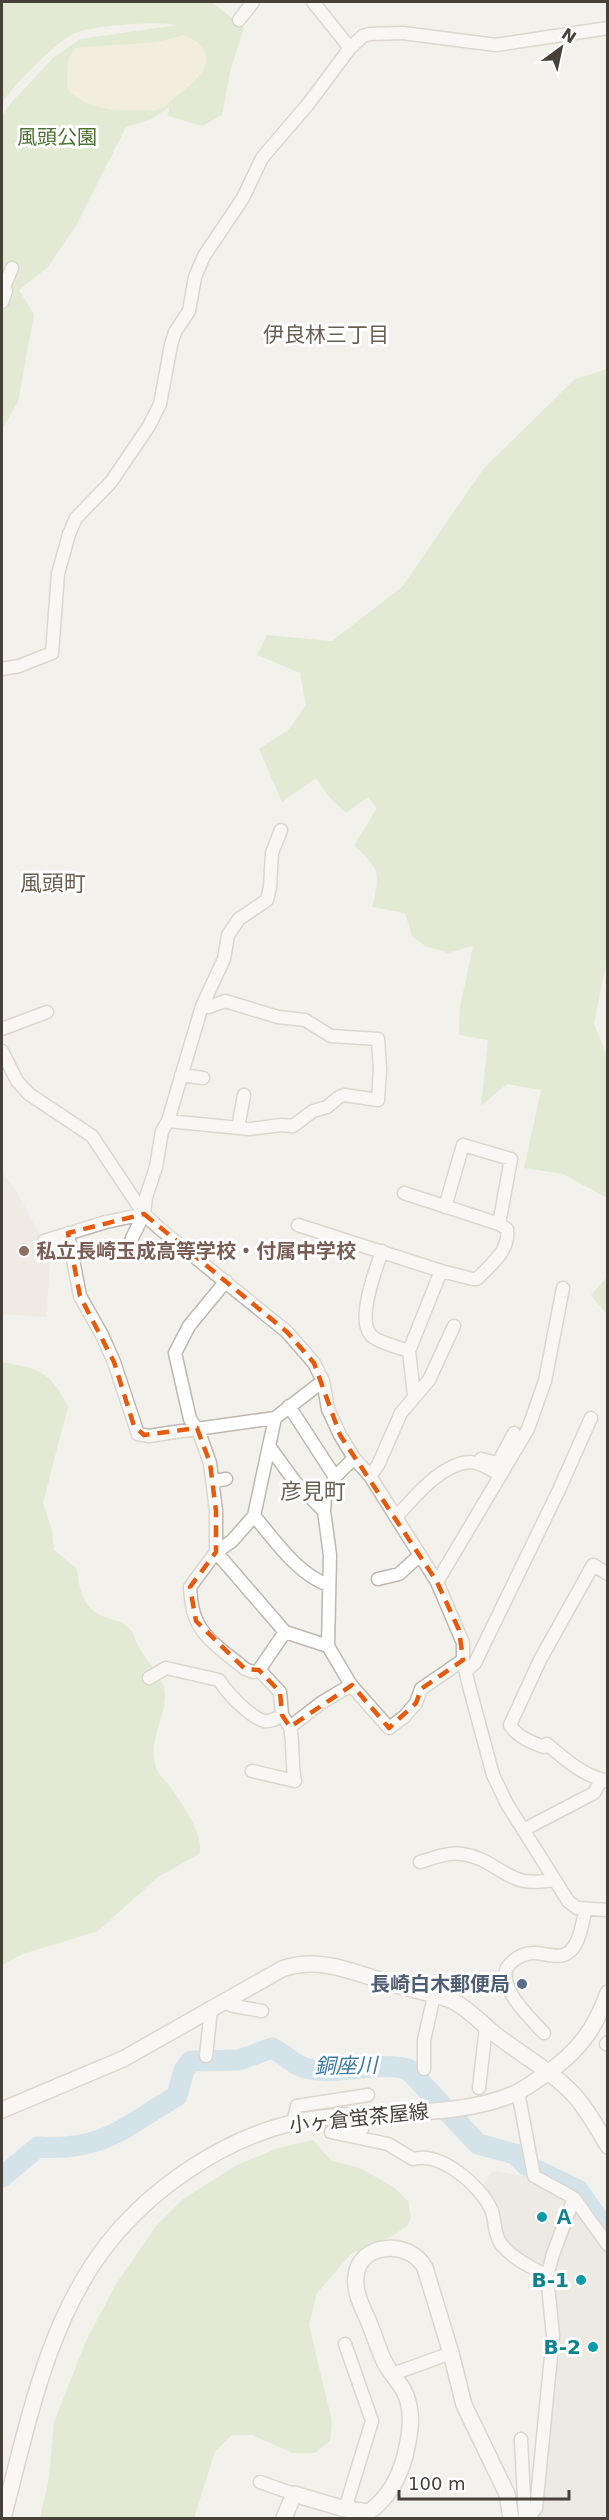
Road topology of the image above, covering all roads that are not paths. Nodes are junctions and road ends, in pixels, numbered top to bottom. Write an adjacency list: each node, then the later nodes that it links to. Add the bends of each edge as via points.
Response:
1 (253, 2): 3 (street)
2 (313, 2): 5 (street)
3 (239, 20)
4 (606, 25): 5 (street, via 496,45 403,33 369,34)
5 (350, 48): 8 (street, via 262,158 243,198 204,256 195,277 189,311 171,345 160,404 111,482 76,518 69,534 58,574 52,653)
6 (12, 268): 7 (street)
7 (2, 302)
8 (2, 669)
9 (281, 830): 10 (street, via 272,853 267,900 239,919 228,935 224,959)
10 (202, 1005): 14 (street); 18 (street, via 209,1007 225,1001 278,1017 305,1020 331,1036 378,1039 378,1100 344,1095 293,1126)
11 (47, 1012): 12 (street)
12 (2, 1029)
13 (2, 1051): 21 (street, via 17,1081 29,1094 92,1137)
14 (182, 1075): 15 (street); 17 (street)
15 (203, 1078)
16 (244, 1095): 18 (street)
17 (168, 1121): 18 (street); 21 (street, via 162,1131)
18 (238, 1128)
19 (404, 1193): 20 (street)
20 (445, 1207): 22 (street); 22 (street, via 463,1145 511,1159)
21 (144, 1214): 24 (street); 27 (street, via 132,1238); 29 (street)
22 (500, 1224): 28 (street, via 507,1229 508,1240 501,1254 477,1279)
23 (298, 1225): 26 (street)
24 (69, 1233): 25 (street); 38 (street, via 80,1296 110,1353 138,1434 149,1436)
25 (44, 1241)
26 (382, 1251): 28 (street); 32 (street, via 367,1297 367,1328 372,1337)
27 (132, 1252)
28 (441, 1271): 32 (street)
29 (226, 1281): 33 (street, via 296,1341); 38 (street, via 189,1326 175,1353 190,1419)
30 (563, 1288): 43 (street, via 545,1381 528,1429)
31 (453, 1326): 34 (street, via 429,1380)
32 (409, 1351): 34 (street)
33 (323, 1381): 35 (street); 41 (street, via 328,1409)
34 (414, 1395): 44 (street)
35 (289, 1406): 36 (street); 45 (street)
36 (274, 1418): 38 (street); 40 (street)
37 (591, 1418): 57 (street, via 475,1664)
38 (196, 1428): 49 (street, via 220,1480)
39 (514, 1433): 42 (street, via 498,1463 480,1459)
40 (269, 1446): 46 (street, via 295,1482); 47 (street)
41 (354, 1458): 44 (street); 45 (street)
42 (471, 1462): 43 (street); 48 (street, via 433,1479)
43 (501, 1475): 53 (street)
44 (370, 1476): 48 (street)
45 (335, 1477): 46 (street, via 325,1497)
46 (324, 1511): 54 (street, via 330,1555)
47 (254, 1516): 49 (street, via 232,1541); 54 (street, via 297,1565)
48 (396, 1517): 50 (street)
49 (216, 1552): 55 (street); 58 (street, via 190,1587 196,1621 245,1669)
50 (420, 1555): 52 (street, via 399,1574); 53 (street)
51 (608, 1574): 64 (street, via 593,1565 540,1660 510,1725 524,1738 544,1748 547,1744 573,1766)
52 (378, 1579)
53 (437, 1582): 57 (street, via 459,1630)
54 (328, 1585): 56 (street)
55 (285, 1632): 56 (street); 58 (street)
56 (328, 1646): 60 (street)
57 (464, 1665): 60 (street, via 421,1689 416,1703 389,1728); 65 (street, via 494,1774)
58 (259, 1670): 61 (street, via 280,1692)
59 (149, 1678): 61 (street, via 165,1668 219,1680 228,1695 263,1721 273,1721)
60 (351, 1685): 62 (street, via 321,1702)
61 (282, 1715): 62 (street)
62 (290, 1727): 63 (street, via 295,1781)
63 (252, 1771)
64 (604, 1781): 65 (street, via 594,1792)
65 (523, 1830): 67 (street)
66 (420, 1862): 67 (street, via 464,1854 486,1860 517,1879)
67 (555, 1880): 68 (street, via 568,1901)
68 (586, 1910): 69 (street); 75 (street, via 571,1951 558,1956 522,1955 505,1971 518,2003)
69 (608, 1910)
70 (608, 1993): 78 (street, 小ヶ倉蛍茶屋線, via 600,2016 578,2048)
71 (434, 1996): 72 (street, via 337,1967 309,1964 282,1969); 74 (street, via 464,2008); 77 (street, via 424,2040)
72 (217, 2005): 73 (street); 76 (street); 82 (street, via 123,2060)
73 (262, 2011)
74 (486, 2027): 78 (street); 79 (street)
75 (544, 2033)
76 (206, 2056)
77 (424, 2069)
78 (548, 2072): 80 (street, 小ヶ倉蛍茶屋線); 85 (street, via 576,2097)
79 (479, 2088)
80 (518, 2092): 83 (street, 小ヶ倉蛍茶屋線, via 461,2108); 86 (street, via 534,2170)
81 (368, 2095): 83 (street, via 297,2106)
82 (2, 2110)
83 (293, 2123): 96 (street, 小ヶ倉蛍茶屋線, via 204,2159 171,2182 109,2242 58,2330 41,2377)
84 (362, 2129): 88 (street, via 331,2132 388,2144 413,2159 426,2157 460,2173 492,2210 500,2242 521,2262)
85 (608, 2146)
86 (574, 2198): 87 (street); 88 (street)
87 (608, 2245)
88 (547, 2276): 99 (street, via 553,2336 536,2508)
89 (345, 2344): 95 (street, via 372,2421)
90 (451, 2353): 91 (street); 91 (street, via 420,2259 398,2248 381,2249 362,2262 356,2289); 98 (street, via 464,2405 507,2494)
91 (393, 2374): 95 (street, via 410,2408 411,2431 402,2467 391,2492 369,2512)
92 (521, 2439): 99 (street)
93 (260, 2482): 94 (street)
94 (294, 2494): 95 (street); 97 (street)
95 (345, 2509)
96 (3, 2518)
97 (284, 2518)
98 (511, 2518)
99 (526, 2518)

